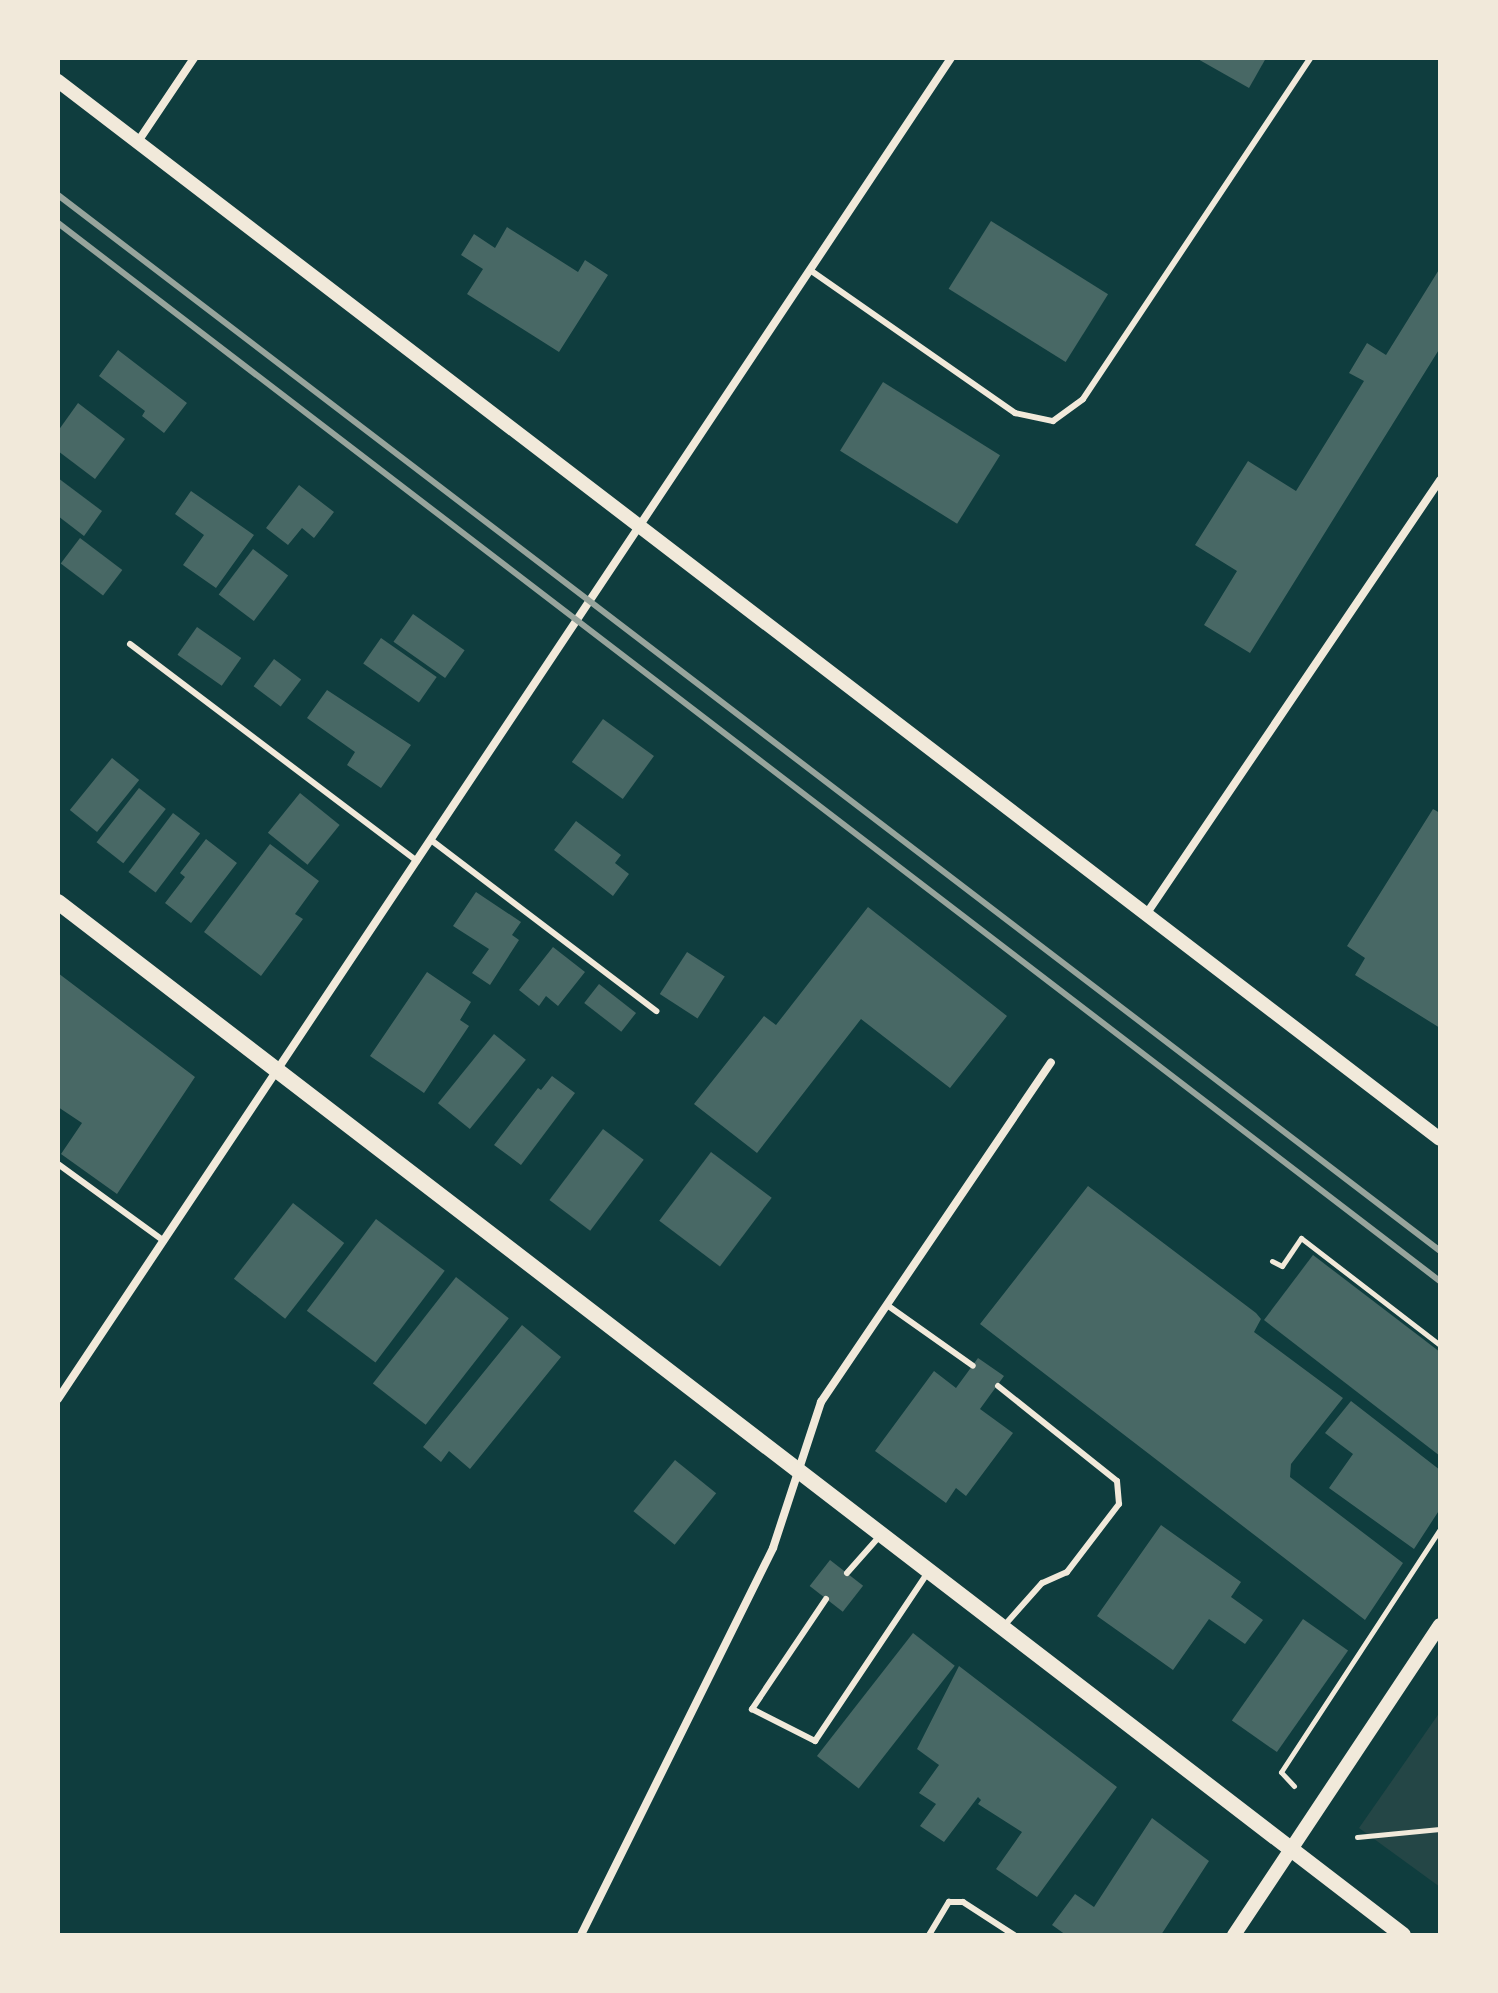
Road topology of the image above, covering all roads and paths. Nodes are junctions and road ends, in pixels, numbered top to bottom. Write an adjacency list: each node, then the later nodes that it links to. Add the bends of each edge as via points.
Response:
1 (194, 58): 5 (street)
2 (951, 58): 6 (street)
3 (1310, 58): 6 (lane, via 1083,399 1053,421 1015,413)
4 (58, 81): 5 (street)
5 (139, 140): 8 (street)
6 (810, 270): 8 (street)
7 (1440, 480): 13 (street)
8 (639, 525): 10 (street); 13 (street)
9 (130, 644): 11 (lane)
10 (431, 840): 11 (street); 14 (lane)
11 (417, 861): 16 (street)
12 (58, 902): 16 (main road)
13 (1147, 913): 17 (street)
14 (656, 1011)
15 (1051, 1062): 21 (street)
16 (277, 1071): 19 (street); 26 (main road)
17 (1440, 1139)
18 (58, 1164): 19 (lane)
19 (164, 1241): 25 (street)
20 (1272, 1261): 22 (path, via 1282,1266 1301,1238)
21 (887, 1305): 23 (lane); 26 (street, via 821,1402)
22 (1440, 1345)
23 (973, 1366)
24 (998, 1386): 33 (lane, via 1117,1481 1119,1504 1067,1572 1042,1583)
25 (58, 1399)
26 (799, 1471): 28 (main road); 38 (street, via 773,1548)
27 (1440, 1529): 34 (path, via 1281,1772)
28 (881, 1534): 29 (main road); 30 (lane)
29 (929, 1571): 31 (lane, via 815,1741 752,1709); 33 (main road)
30 (847, 1573)
31 (826, 1599)
32 (1440, 1625): 37 (street)
33 (1003, 1627): 37 (main road)
34 (1294, 1786)
35 (1440, 1832): 36 (path)
36 (1357, 1837)
37 (1292, 1848): 41 (street); 42 (main road)
38 (581, 1935)
39 (929, 1935): 40 (lane, via 949,1902 963,1902)
40 (1014, 1935)
41 (1234, 1935)
42 (1403, 1935)

